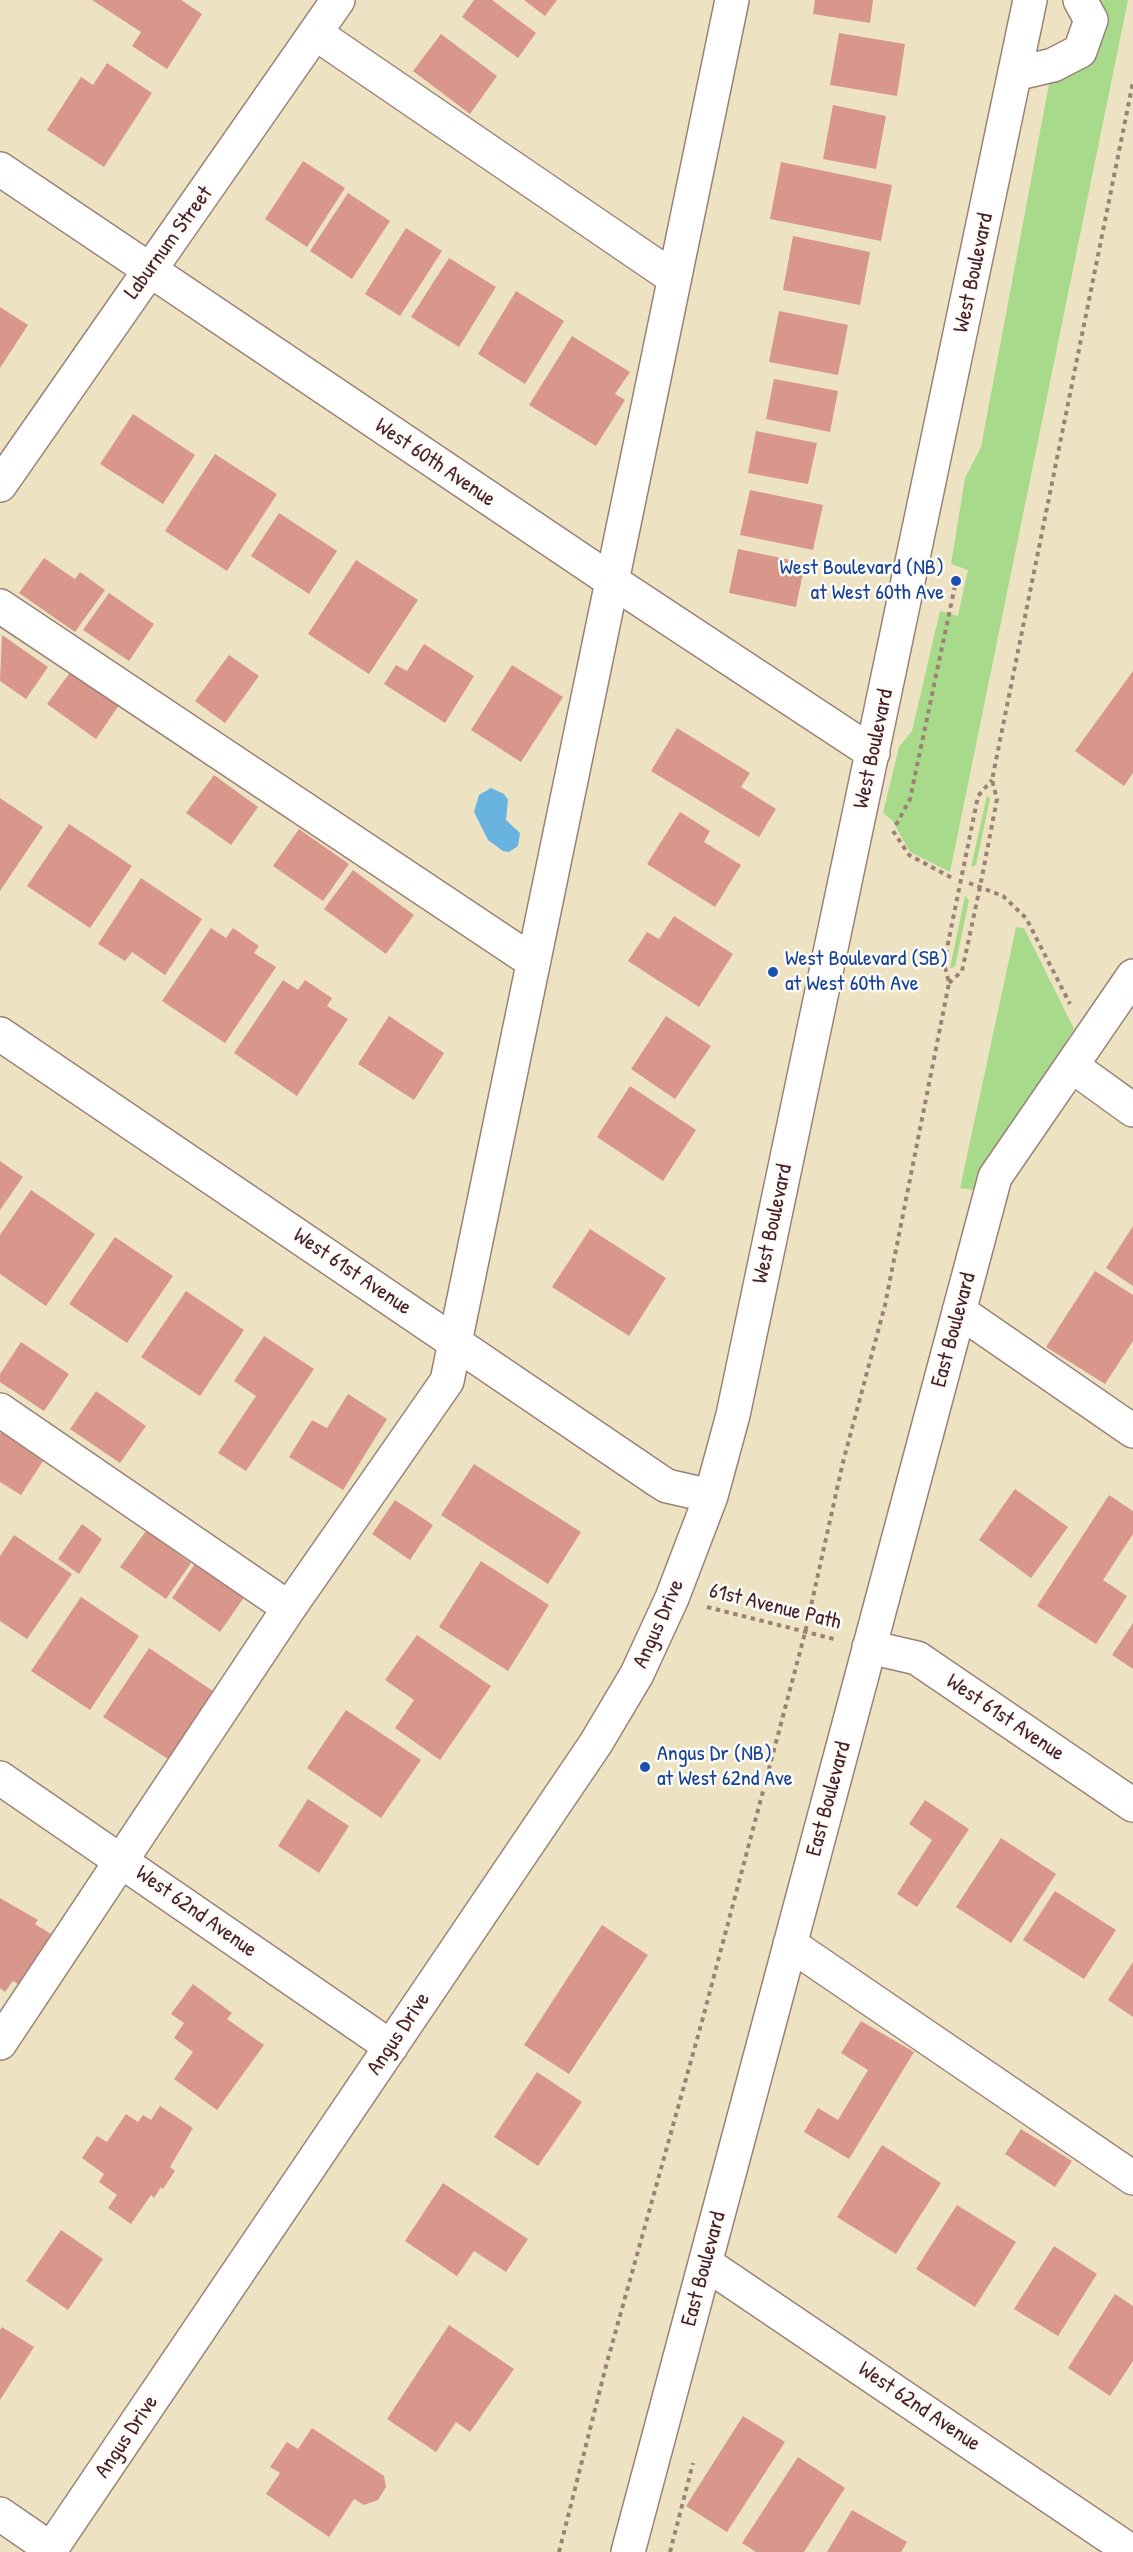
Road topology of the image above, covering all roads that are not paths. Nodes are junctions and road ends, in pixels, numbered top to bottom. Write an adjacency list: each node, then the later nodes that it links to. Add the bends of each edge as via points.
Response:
1 (338, 0): 5 (street, Laburnum Street)
2 (732, 0): 9 (street)
3 (1030, 0): 6 (street, West Boulevard)
4 (1080, 0): 6 (street, via 1091,20 1080,51 1053,64)
5 (315, 33): 8 (street, Laburnum Street); 9 (street)
6 (1015, 74): 13 (street, West Boulevard)
7 (0, 169): 8 (street, West 60th Avenue)
8 (150, 272): 10 (street, Laburnum Street); 11 (street, West 60th Avenue)
9 (674, 278): 11 (street)
10 (0, 485)
11 (612, 582): 13 (street, West 60th Avenue); 14 (street)
12 (0, 606): 14 (street)
13 (873, 753): 23 (street, West Boulevard, via 735,1403)
14 (532, 961): 20 (street)
15 (1133, 976): 17 (street)
16 (0, 1034): 20 (street, West 61st Avenue)
17 (1072, 1066): 18 (street); 19 (street, East Boulevard, via 995,1177)
18 (1133, 1110)
19 (959, 1311): 22 (street); 25 (street, East Boulevard)
20 (456, 1343): 23 (street, West 61st Avenue, via 667,1486); 24 (street, via 447,1381)
21 (0, 1410): 24 (street)
22 (1133, 1431)
23 (711, 1496): 31 (street, Angus Drive, via 672,1598 636,1674 596,1743)
24 (289, 1608): 28 (street)
25 (869, 1647): 27 (street, West 61st Avenue, via 917,1658); 29 (street, East Boulevard)
26 (0, 1778): 28 (street, West 62nd Avenue)
27 (1133, 1805)
28 (123, 1862): 30 (street); 31 (street, West 62nd Avenue)
29 (790, 1944): 32 (street); 33 (street, East Boulevard)
30 (0, 2043)
31 (391, 2047): 35 (street, Angus Drive)
32 (1133, 2178)
33 (705, 2263): 36 (street, East Boulevard); 37 (street, West 62nd Avenue)
34 (0, 2514): 35 (street)
35 (50, 2550)
36 (628, 2552)
37 (1132, 2552)

